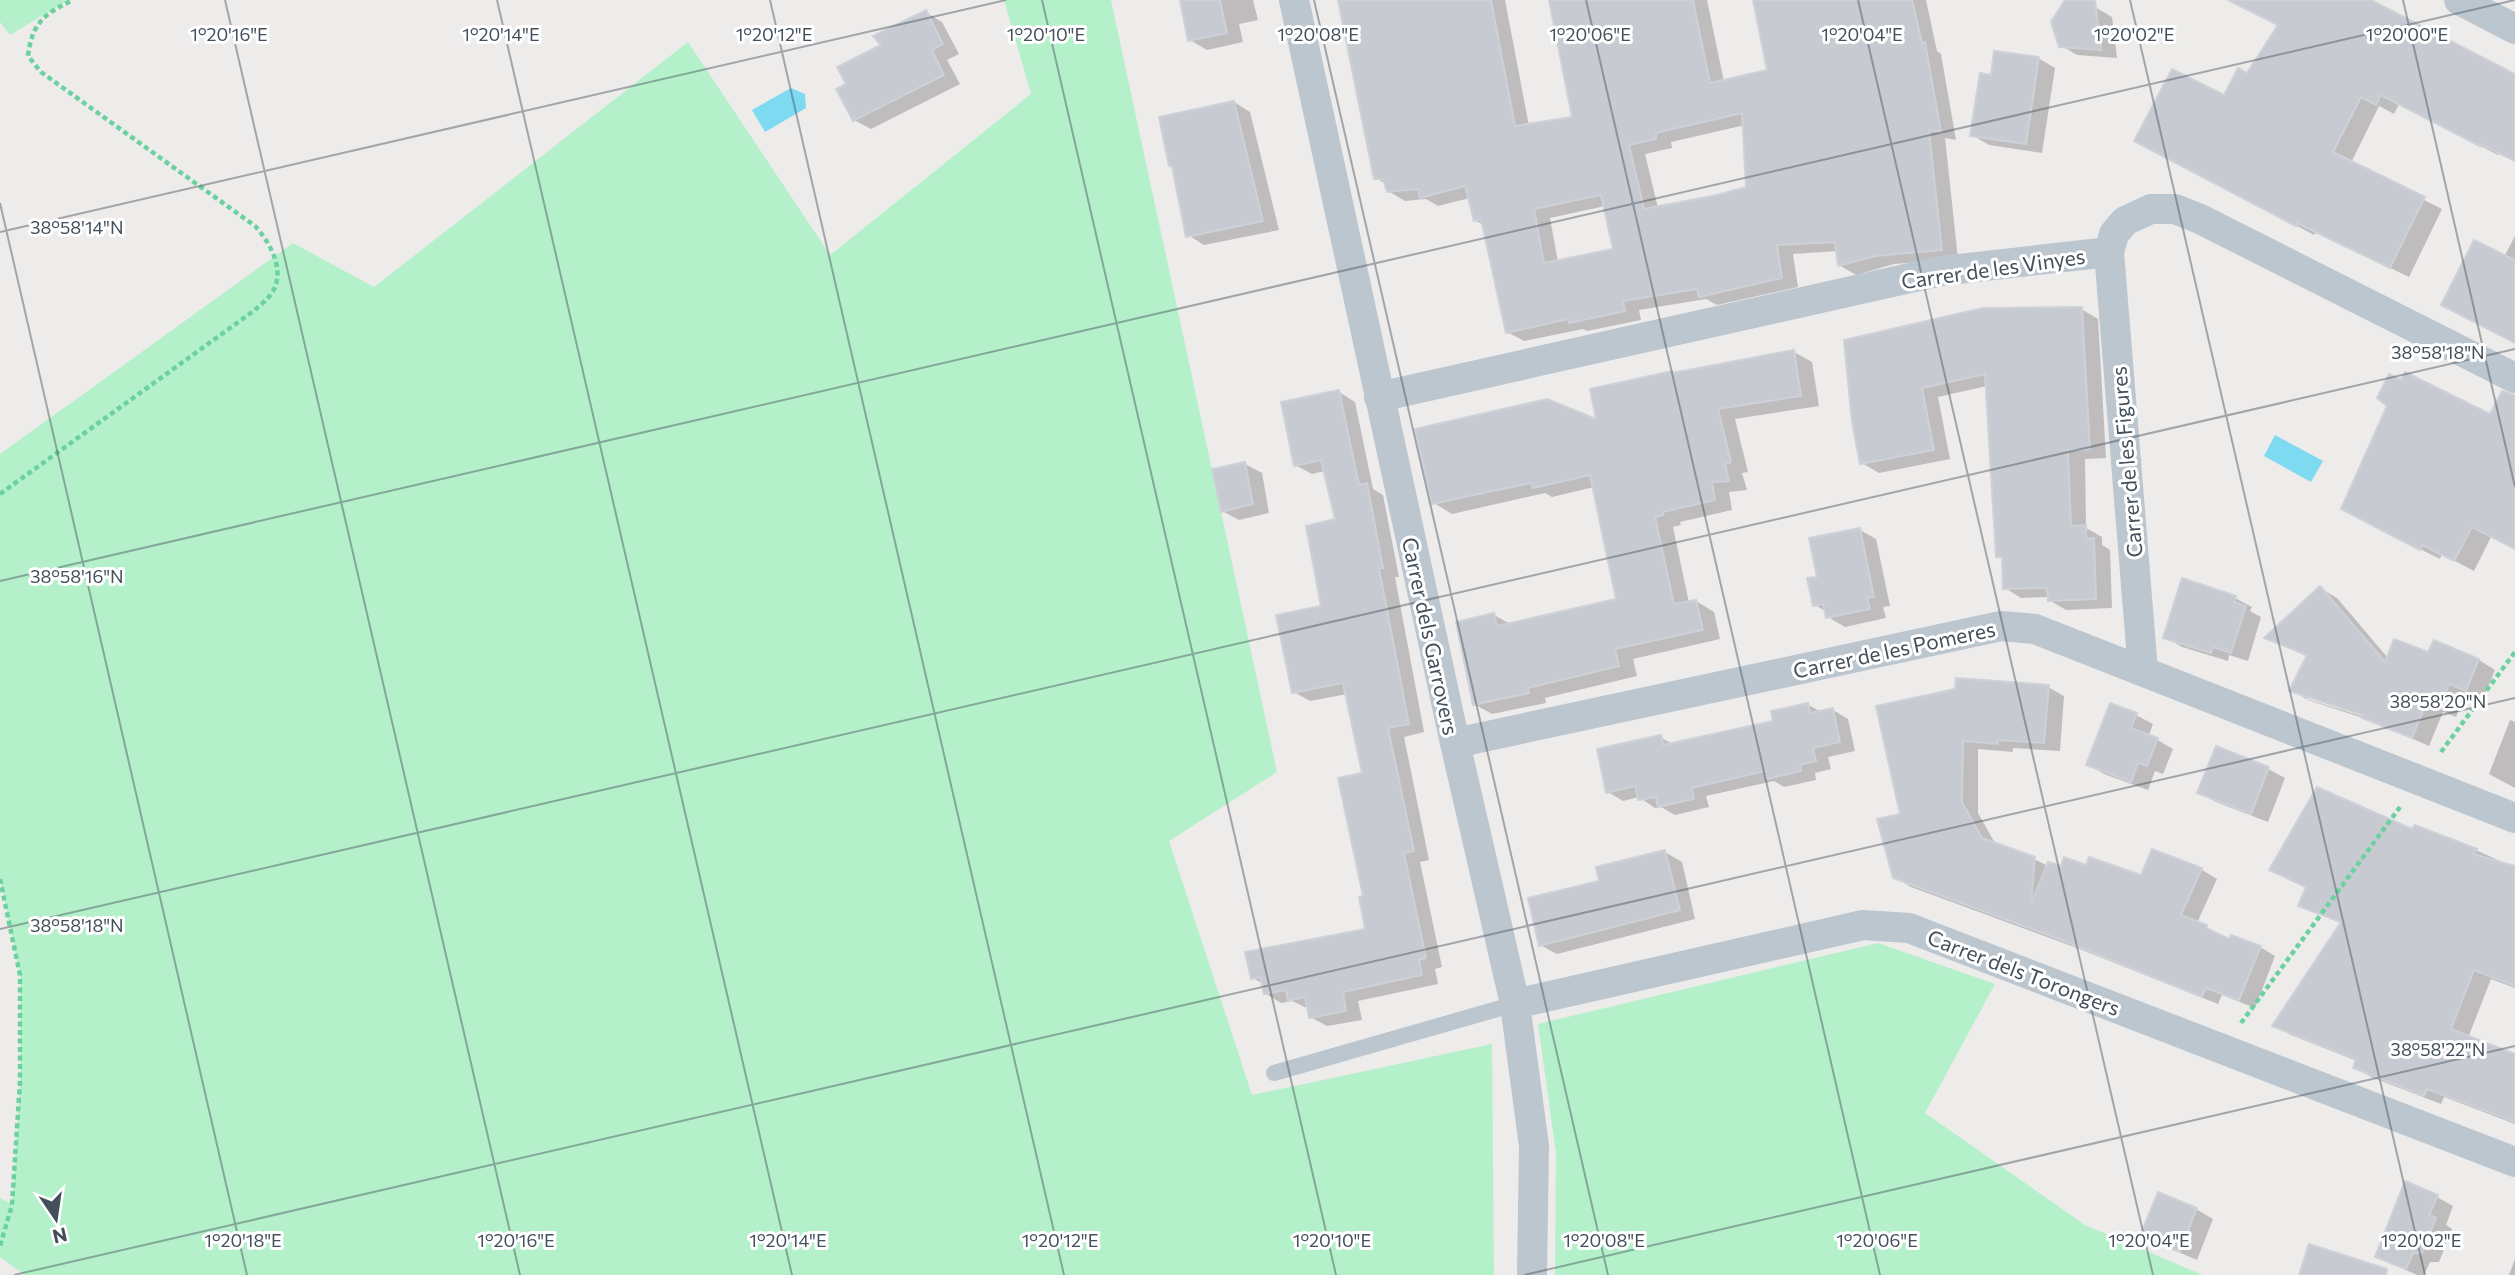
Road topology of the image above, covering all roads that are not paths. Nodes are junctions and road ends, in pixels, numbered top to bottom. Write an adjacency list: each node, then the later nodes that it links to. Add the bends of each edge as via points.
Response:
1 (1294, 0): 6 (street, Carrer dels Garrovers)
2 (2459, 0): 3 (street)
3 (2515, 29)
4 (2109, 252): 5 (street, Carrer de les Vinyes, via 2114,234 2126,220 2151,209 2175,209); 6 (street, Carrer de les Vinyes, via 1941,271); 7 (street, Carrer de les Figures)
5 (2515, 378)
6 (1379, 397): 8 (street, Carrer dels Garrovers)
7 (2143, 671): 8 (street, Carrer de les Pomeres, via 2035,629 2001,626); 9 (street, Carrer de les Pomeres)
8 (1455, 743): 10 (street, Carrer dels Garrovers)
9 (2515, 818)
10 (1515, 1004): 11 (lane); 12 (street, Carrer dels Torongers, via 1863,925 1909,928); 13 (street, Carrer dels Garrovers, via 1534,1146)
11 (1274, 1073)
12 (2515, 1161)
13 (1532, 1275)

